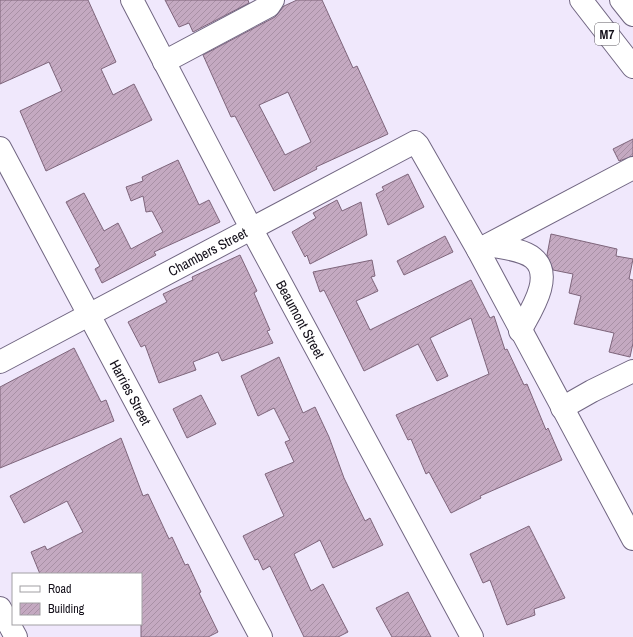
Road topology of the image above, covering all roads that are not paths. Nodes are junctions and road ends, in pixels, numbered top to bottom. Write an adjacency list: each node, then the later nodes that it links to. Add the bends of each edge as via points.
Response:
1 (132, 0): 6 (street, Beaumont Street)
2 (273, 0): 6 (street, via 269,6)
3 (581, 0): 7 (street, M7)
4 (621, 0): 5 (street, M7)
5 (633, 15)
6 (164, 62): 10 (street, Beaumont Street)
7 (633, 67)
8 (0, 148): 12 (street, Harries Street)
9 (633, 168): 11 (street)
10 (252, 228): 11 (street, Chambers Street, via 415,142); 12 (street, Chambers Street); 21 (street, Beaumont Street)
11 (483, 248): 13 (street); 13 (street, via 516,251 533,258 541,271 542,284)
12 (88, 316): 14 (street, Chambers Street); 20 (street, Harries Street)
13 (520, 331): 16 (street)
14 (0, 362)
15 (633, 372): 16 (street)
16 (562, 408): 17 (street)
17 (633, 539)
18 (0, 608): 19 (street)
19 (16, 637)
20 (261, 637)
21 (472, 637)

